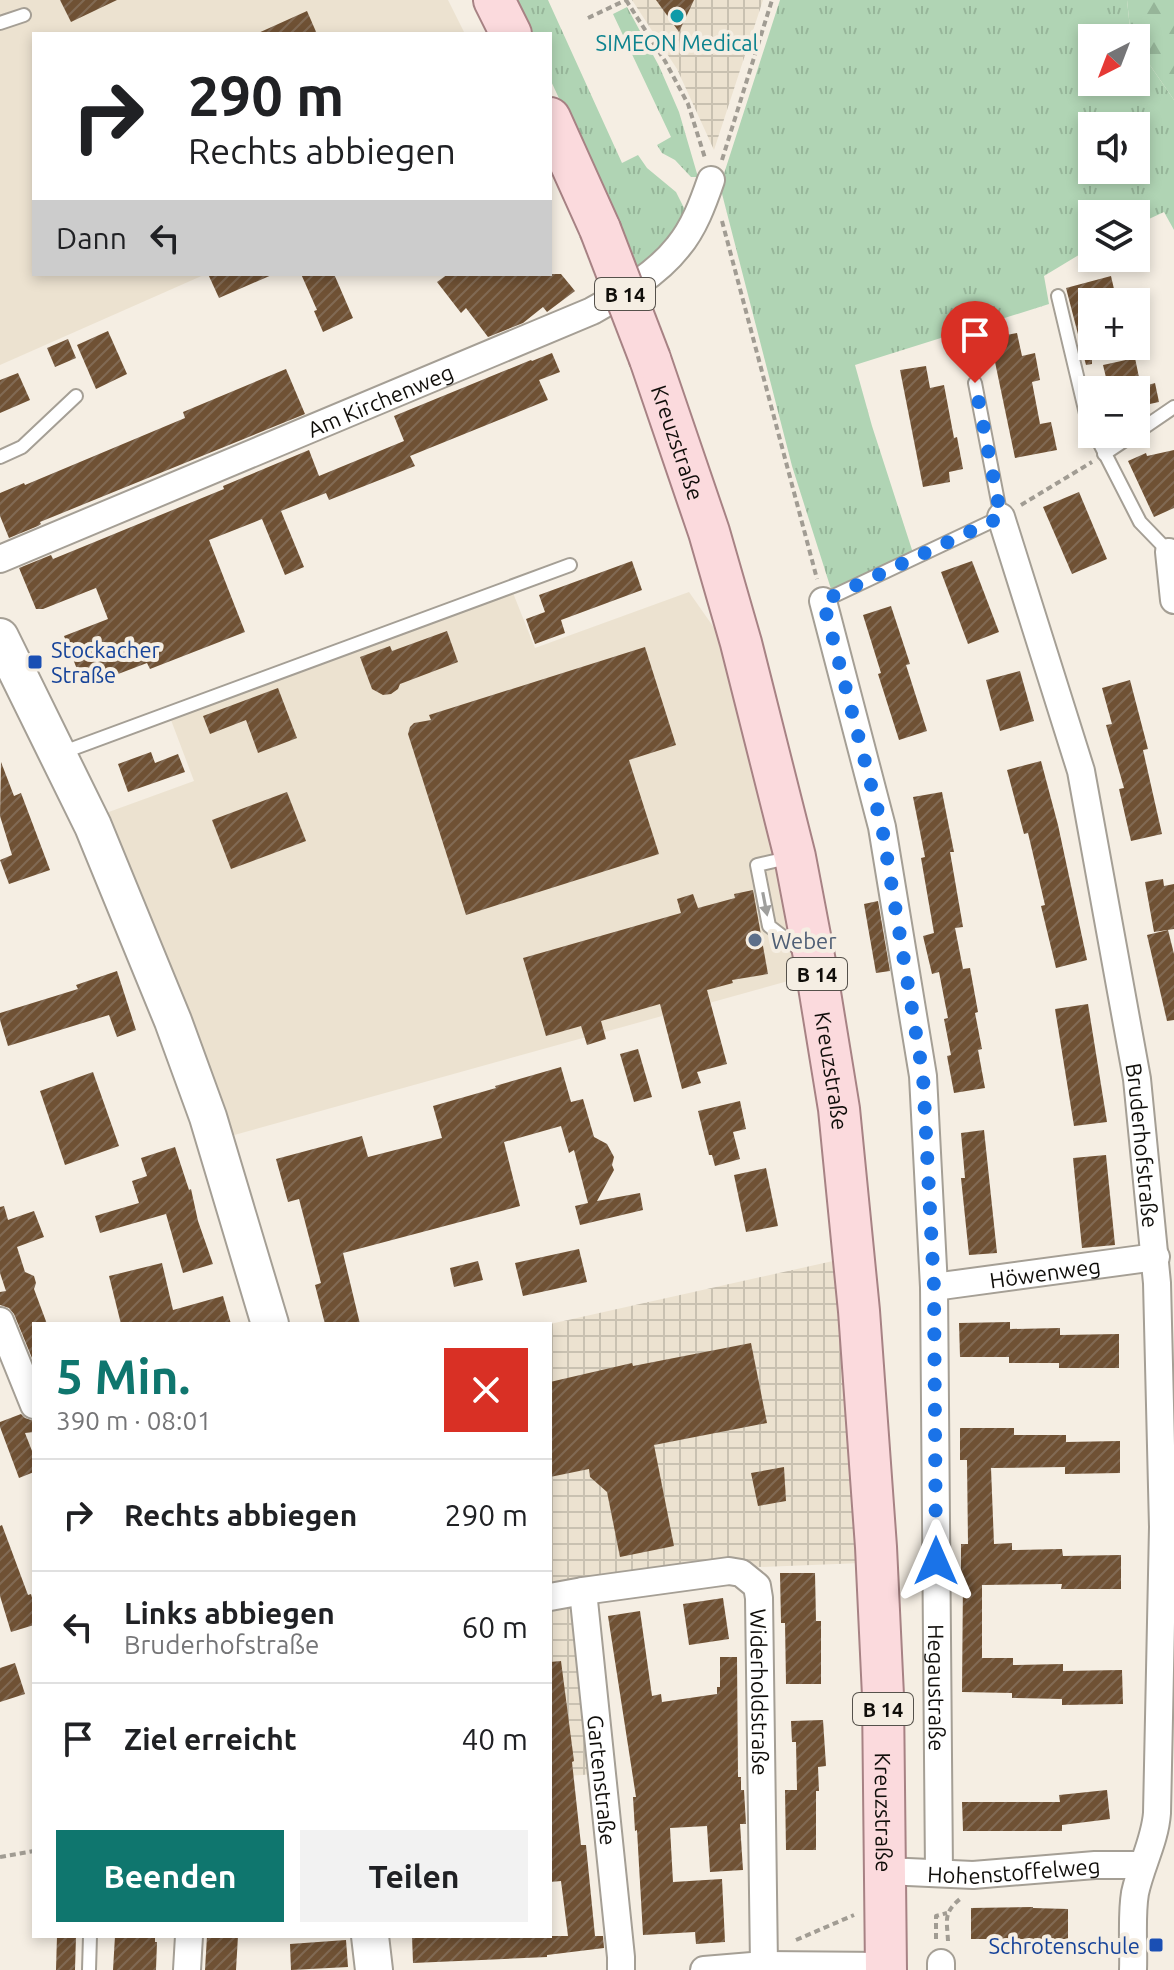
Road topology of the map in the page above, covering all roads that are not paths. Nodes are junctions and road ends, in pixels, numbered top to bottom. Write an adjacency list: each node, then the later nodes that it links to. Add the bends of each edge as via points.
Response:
1 (494, 0): 4 (main road)
2 (24, 15): 3 (lane)
3 (0, 23)
4 (510, 32)
5 (552, 122): 33 (main road, Kreuzstraße / B 14, bridge, via 650,359 709,532 795,857 839,1109 859,1311 876,1547)
6 (711, 180): 19 (street, Am Kirchenweg, via 678,248 653,272 592,311)
7 (1058, 296): 8 (lane)
8 (1078, 380)
9 (975, 383): 17 (lane, Bruderhofstraße)
10 (76, 396): 16 (lane, via 22,447)
11 (1174, 407): 12 (lane)
12 (1150, 424)
13 (1101, 448): 15 (lane)
14 (1113, 448): 15 (lane)
15 (1104, 454): 18 (lane, via 1140,522)
16 (0, 457)
17 (1001, 517): 22 (lane); 25 (street, Bruderhofstraße, via 1081,771 1137,1079)
18 (1169, 552): 21 (street)
19 (0, 559)
20 (570, 565): 24 (lane)
21 (1174, 600)
22 (823, 601): 26 (street, Hegaustraße, via 882,827 918,1045)
23 (0, 637): 24 (street)
24 (58, 754): 28 (street, via 173,1021 208,1117)
25 (1162, 1272): 26 (street, Höwenweg); 32 (street, Bruderhofstraße, via 1156,1829)
26 (934, 1287): 34 (street, Hegaustraße)
27 (0, 1321): 29 (street)
28 (269, 1322)
29 (32, 1400)
30 (583, 1591): 31 (street, Widerholdstraße); 38 (street, Widerholdstraße, via 729,1571 757,1586); 43 (street, Gartenstraße)
31 (552, 1597)
32 (1142, 1865): 34 (street, Hohenstoffelweg); 45 (street, Bruderhofstraße, via 1134,1896)
33 (886, 1871): 34 (street, Hohenstoffelweg); 39 (main road, Kreuzstraße / B 14)
34 (939, 1873)
35 (90, 1938): 40 (lane)
36 (189, 1938): 41 (street)
37 (370, 1938): 42 (street)
38 (750, 1967): 39 (street); 44 (street)
39 (886, 1968)
40 (89, 1970)
41 (187, 1970)
42 (374, 1970)
43 (621, 1970)
44 (704, 1970)
45 (1133, 1970)

